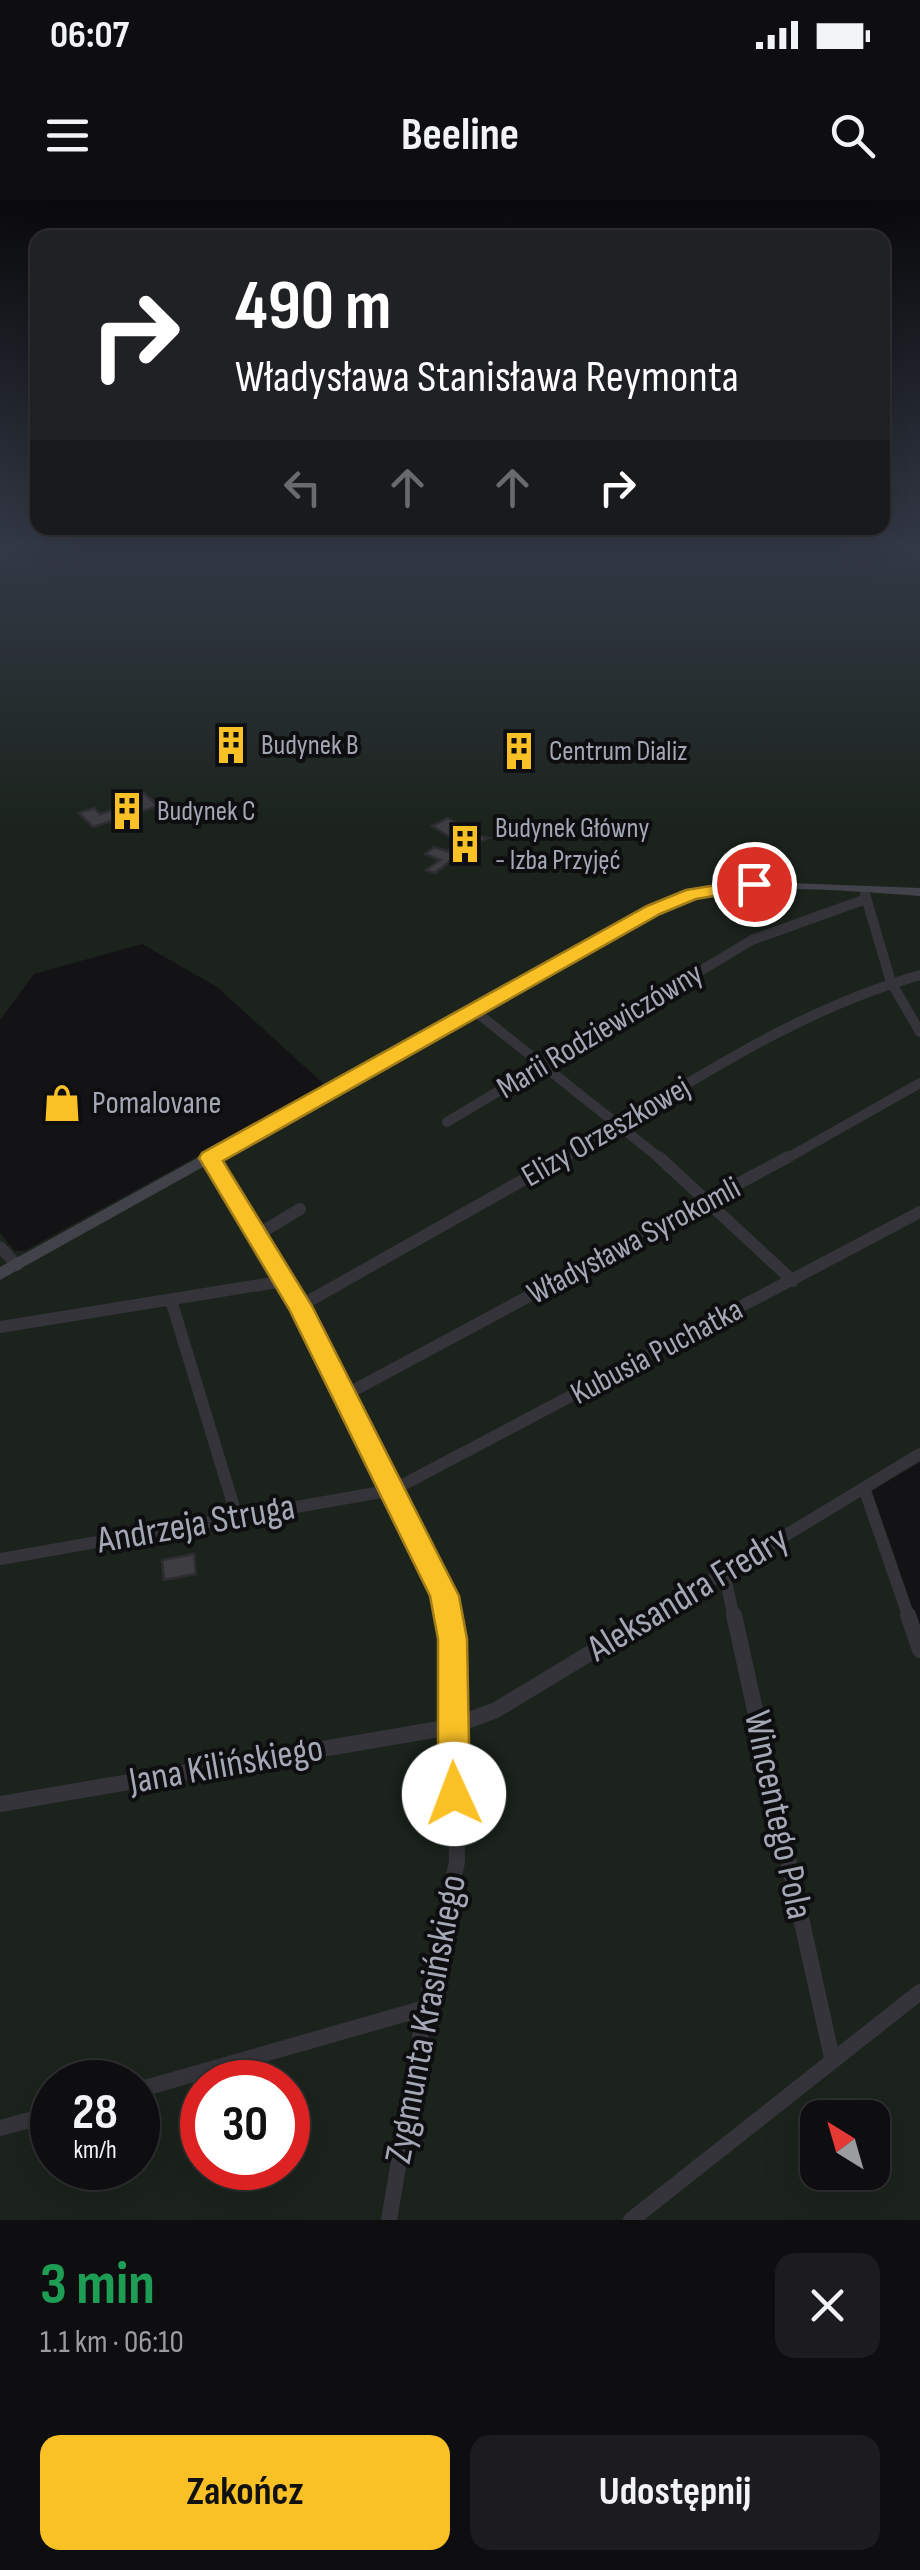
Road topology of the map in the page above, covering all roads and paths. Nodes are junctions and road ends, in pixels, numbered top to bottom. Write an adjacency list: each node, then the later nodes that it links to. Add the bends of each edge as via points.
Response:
1 (920, 892): 2 (street)
2 (865, 894): 4 (street); 5 (street, via 754,884 692,894); 7 (street, Marii Rodziewiczówny, via 752,940)
3 (920, 976): 4 (street, Elizy Orzeszkowej)
4 (891, 982): 6 (street); 10 (street, Elizy Orzeszkowej, via 776,1032)
5 (476, 1012): 7 (street); 11 (street)
6 (920, 1032)
7 (545, 1063): 9 (street, Marii Rodziewiczówny); 10 (street)
8 (920, 1084): 12 (street, Władysława Syrokomli)
9 (447, 1122)
10 (622, 1125): 12 (street); 22 (street, Elizy Orzeszkowej)
11 (210, 1158): 15 (street, Zygmunta Krasińskiego); 17 (street)
12 (712, 1200): 20 (street); 24 (street, Władysława Syrokomli)
13 (300, 1209): 15 (street)
14 (920, 1212): 20 (street, Kubusia Puchatka)
15 (257, 1235): 19 (street, Zygmunta Krasińskiego)
16 (0, 1247): 17 (street)
17 (17, 1265): 18 (street)
18 (0, 1274)
19 (284, 1281): 21 (street); 22 (street, Zygmunta Krasińskiego)
20 (793, 1281): 27 (street, Kubusia Puchatka)
21 (170, 1300): 23 (street); 28 (street)
22 (300, 1306): 24 (street, Zygmunta Krasińskiego)
23 (0, 1327)
24 (345, 1395): 27 (street, Zygmunta Krasińskiego)
25 (920, 1454): 26 (street, Aleksandra Fredry)
26 (864, 1488): 30 (street, Aleksandra Fredry); 31 (street)
27 (392, 1490): 28 (street, Andrzeja Struga); 32 (street, Zygmunta Krasińskiego, via 444,1596 453,1639)
28 (237, 1517): 29 (street, Andrzeja Struga)
29 (0, 1559)
30 (724, 1572): 32 (street, Aleksandra Fredry, via 496,1710); 36 (street, Wincentego Pola)
31 (920, 1650)
32 (452, 1726): 33 (street, Jana Kilińskiego); 35 (street, Zygmunta Krasińskiego, via 457,1862)
33 (0, 1804)
34 (920, 1992): 36 (street)
35 (424, 2008): 37 (street); 40 (street, Zygmunta Krasińskiego)
36 (832, 2058): 41 (street)
37 (160, 2084)
38 (30, 2120): 39 (street)
39 (0, 2128)
40 (388, 2220)
41 (631, 2220)

